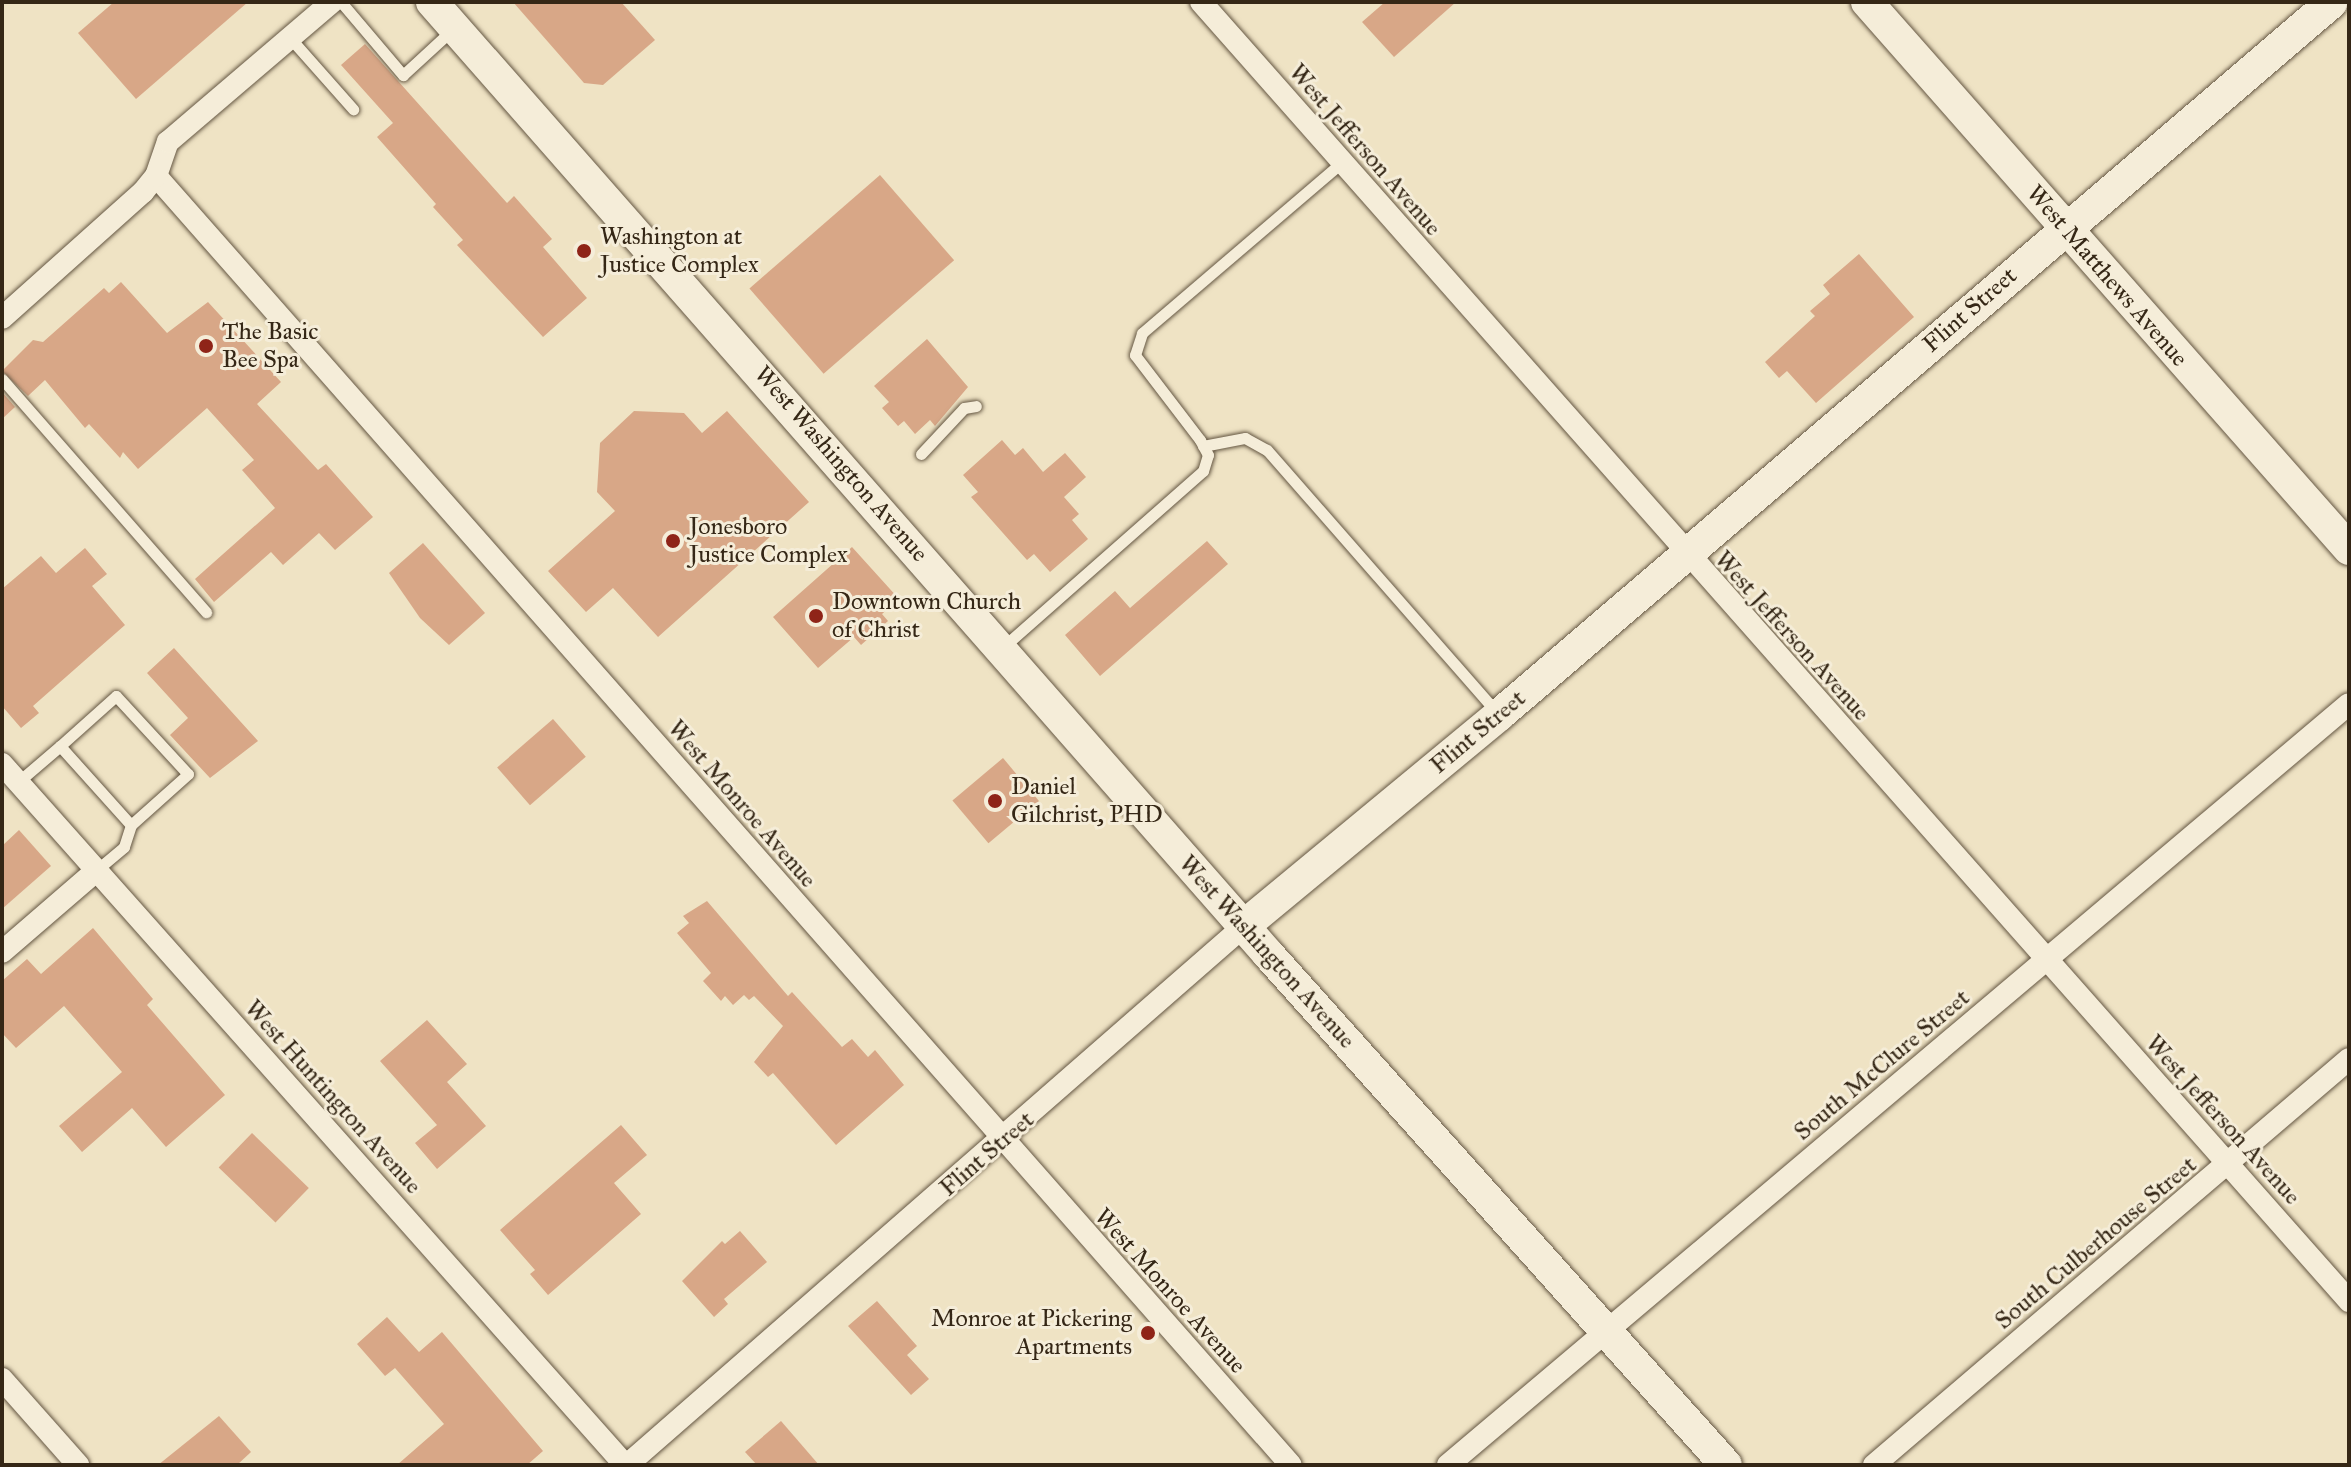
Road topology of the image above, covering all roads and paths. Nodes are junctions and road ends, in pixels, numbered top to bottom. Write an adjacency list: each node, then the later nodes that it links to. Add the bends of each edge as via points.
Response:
1 (332, 2): 8 (street)
2 (341, 2): 7 (lane, via 403,75)
3 (432, 2): 7 (street, West Washington Avenue)
4 (1201, 2): 10 (street, West Jefferson Avenue)
5 (1867, 2): 12 (street, West Matthews Avenue)
6 (2332, 2): 12 (street, Flint Street)
7 (455, 27): 21 (street, West Washington Avenue)
8 (291, 39): 9 (lane); 11 (street, via 168,142)
9 (353, 109)
10 (1341, 163): 16 (lane, via 1142,333 1133,348 1140,367); 19 (street, West Jefferson Avenue)
11 (156, 176): 13 (street); 33 (street, West Monroe Avenue)
12 (2065, 229): 18 (street, West Matthews Avenue); 19 (street, Flint Street)
13 (2, 318)
14 (2, 379): 20 (lane)
15 (976, 406): 17 (lane, via 964,408)
16 (1203, 446): 21 (lane, via 1208,455 1203,471); 23 (lane, via 1245,438 1267,450)
17 (921, 454)
18 (2349, 549)
19 (1685, 555): 23 (street, Flint Street); 31 (street, West Jefferson Avenue)
20 (206, 612)
21 (1001, 649): 29 (street, West Washington Avenue)
22 (2349, 704): 31 (street, South McClure Street)
23 (1499, 715): 29 (street, Flint Street)
24 (60, 746): 26 (lane); 27 (lane); 27 (lane, via 116,696 188,774)
25 (2, 764): 26 (street, West Huntington Avenue)
26 (18, 782): 28 (street, West Huntington Avenue)
27 (131, 825): 28 (lane, via 124,847)
28 (97, 870): 30 (street); 39 (street, West Huntington Avenue)
29 (1244, 926): 33 (street, Flint Street); 36 (street, West Washington Avenue)
30 (2, 952)
31 (2045, 961): 34 (street, West Jefferson Avenue); 36 (street, South McClure Street)
32 (2349, 1059): 34 (street, South Culberhouse Street)
33 (1002, 1141): 39 (street, Flint Street); 40 (street, West Monroe Avenue)
34 (2229, 1165): 35 (street, West Jefferson Avenue); 43 (street, South Culberhouse Street)
35 (2349, 1301)
36 (1608, 1333): 41 (street, South McClure Street); 42 (street, West Washington Avenue)
37 (2, 1379): 38 (street)
38 (78, 1465)
39 (626, 1465)
40 (1291, 1465)
41 (1448, 1465)
42 (1726, 1465)
43 (1874, 1465)

